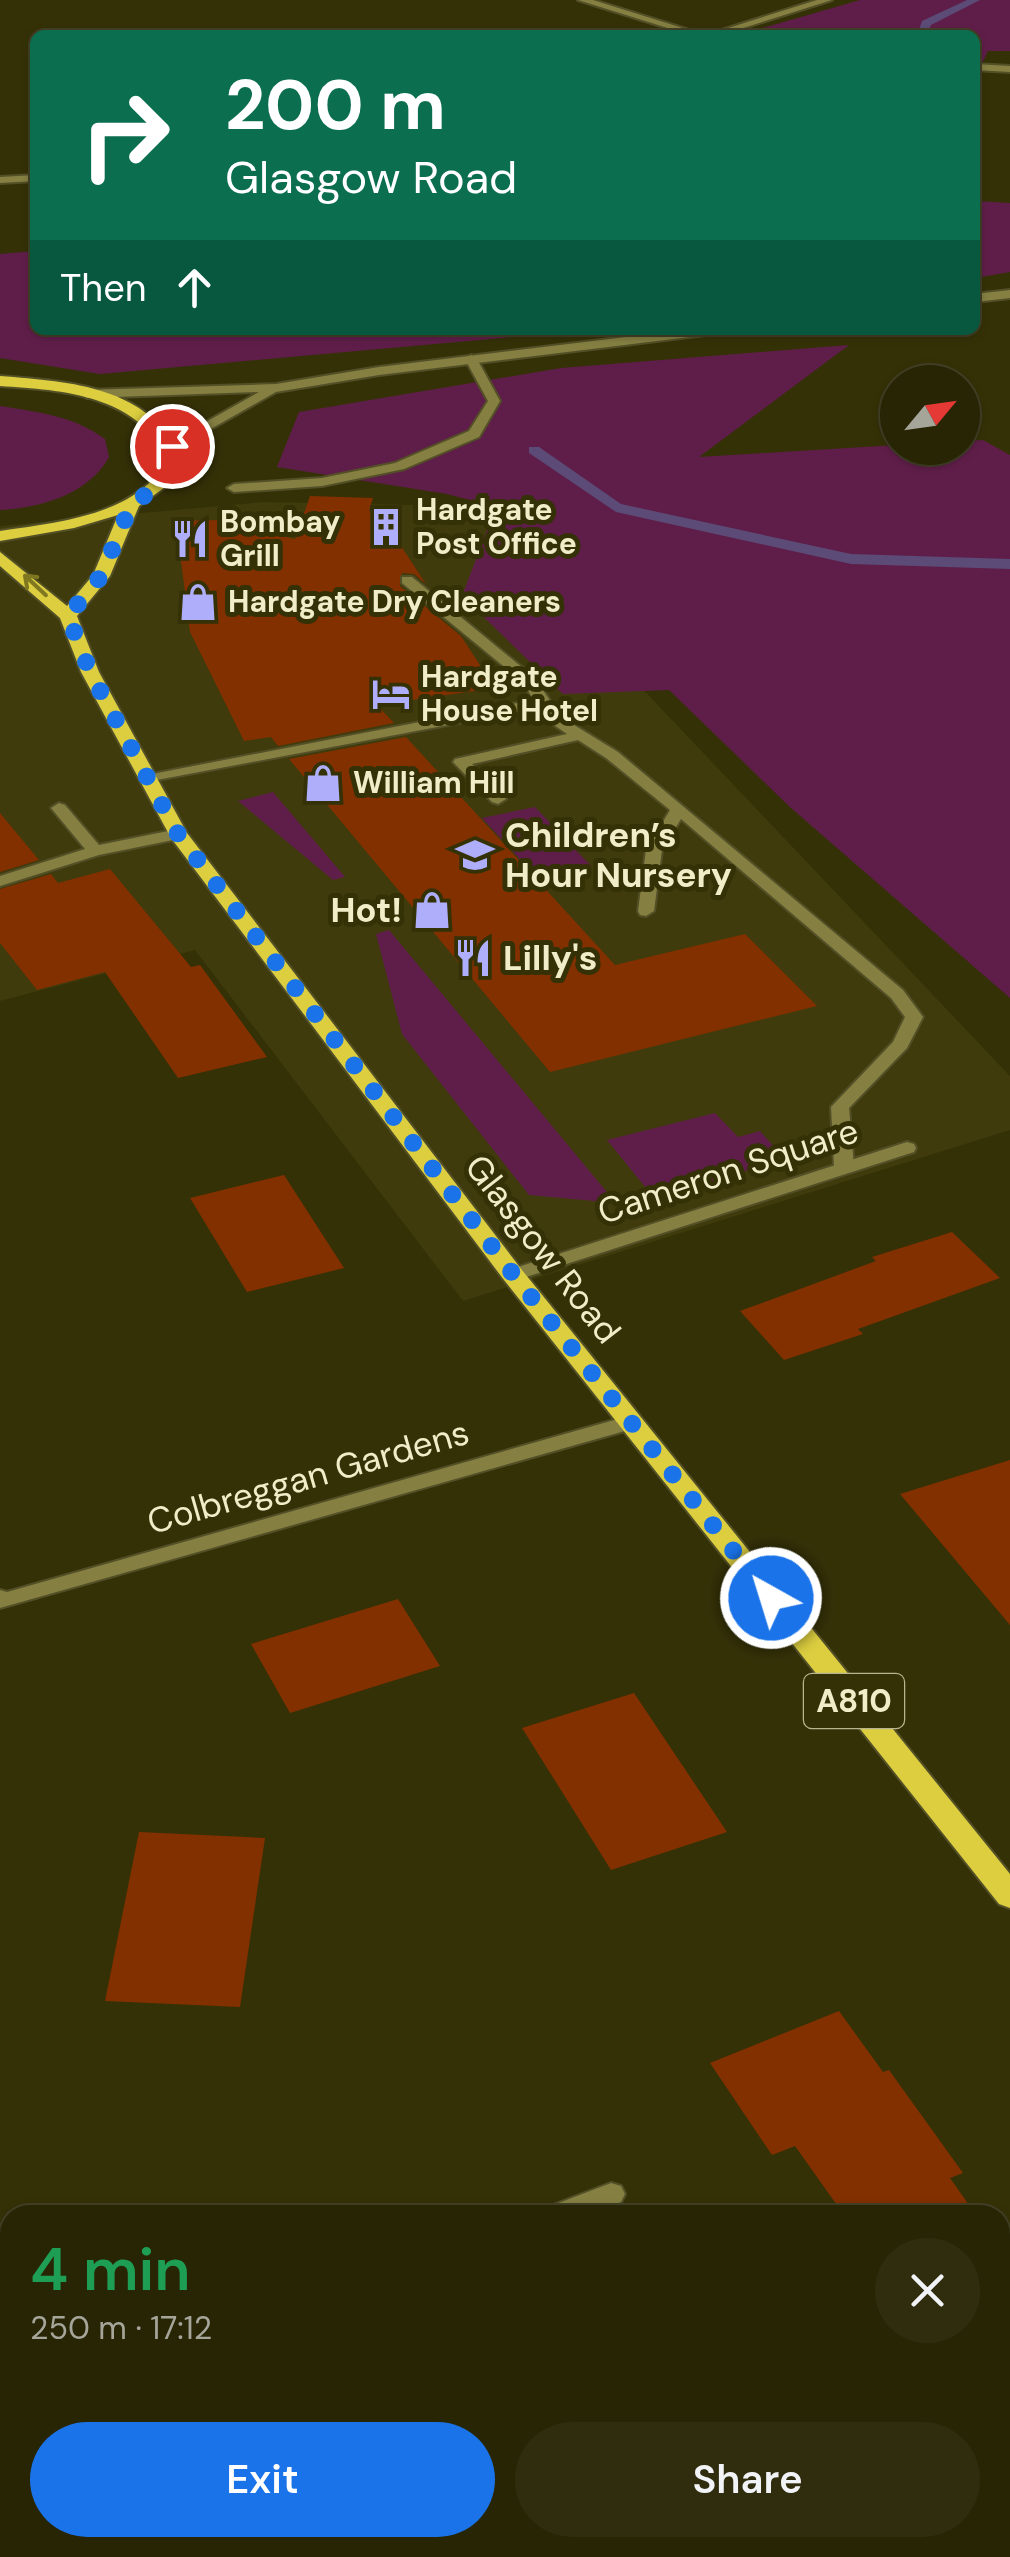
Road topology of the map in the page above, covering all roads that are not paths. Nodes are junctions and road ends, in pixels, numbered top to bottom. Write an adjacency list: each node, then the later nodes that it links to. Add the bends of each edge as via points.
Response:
1 (583, 0): 3 (street)
2 (827, 0): 4 (street)
3 (683, 30)
4 (728, 30)
5 (980, 67): 6 (street)
6 (1010, 69)
7 (30, 178): 8 (street)
8 (0, 180)
9 (1010, 294): 10 (street)
10 (980, 297)
11 (672, 335): 12 (street)
12 (471, 359): 14 (street); 17 (street, via 494,401 474,434 399,466 322,482)
13 (0, 381): 15 (main road)
14 (276, 388): 15 (street); 16 (street)
15 (87, 394): 16 (main road, via 146,417)
16 (172, 446): 18 (main road, via 172,472)
17 (234, 488)
18 (132, 503): 19 (main road); 22 (main road, via 101,576)
19 (0, 536)
20 (0, 556): 22 (main road, Glasgow Road / A810, one-way to 20)
21 (407, 580): 23 (street, via 530,681)
22 (68, 616): 25 (main road, Glasgow Road / A810)
23 (542, 703): 24 (street); 25 (street)
24 (578, 736): 26 (street, via 461,762); 28 (street)
25 (146, 780): 29 (main road, Glasgow Road / A810)
26 (498, 799)
27 (59, 808): 30 (street)
28 (678, 809): 32 (street, via 654,850); 34 (street, via 897,994 914,1018 901,1044 840,1107)
29 (178, 834): 30 (street); 35 (main road, Glasgow Road / A810)
30 (95, 852): 31 (street)
31 (0, 881)
32 (646, 911)
33 (907, 1148): 34 (street, Cameron Square)
34 (844, 1166): 35 (street, Cameron Square)
35 (513, 1274): 36 (main road, Glasgow Road / A810)
36 (632, 1422): 37 (street, Colbreggan Gardens); 38 (main road, Glasgow Road / A810)
37 (1, 1606)
38 (1010, 1896)
39 (611, 2194): 40 (street)
40 (583, 2205)

